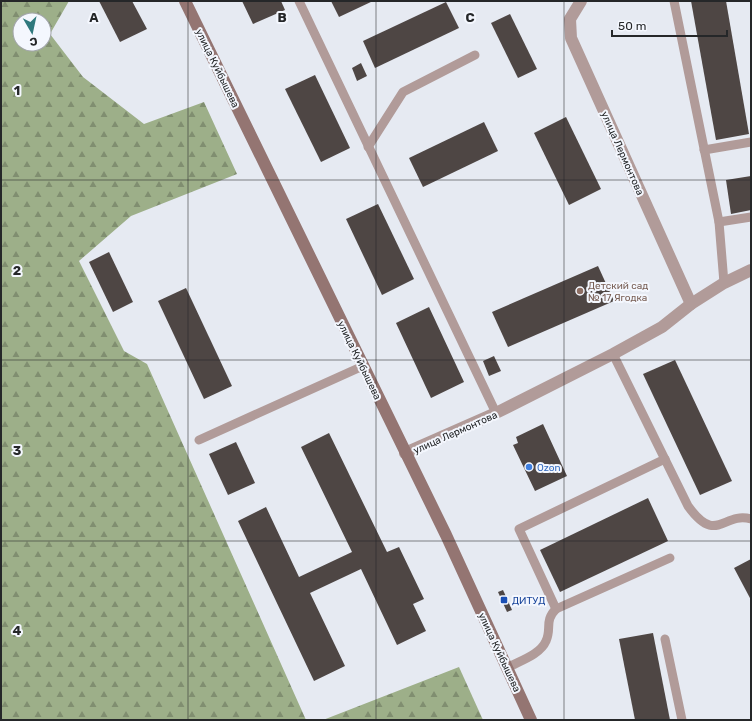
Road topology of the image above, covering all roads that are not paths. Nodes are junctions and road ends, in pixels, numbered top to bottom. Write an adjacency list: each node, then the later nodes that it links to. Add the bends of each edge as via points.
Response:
1 (185, 1): 15 (street, улица Куйбышева)
2 (298, 1): 7 (lane)
3 (581, 1): 13 (street, улица Лермонтова, via 570,18 571,38)
4 (674, 1): 8 (lane)
5 (475, 55): 7 (lane, via 403,92)
6 (751, 142): 8 (lane)
7 (368, 147): 16 (lane)
8 (704, 150): 10 (lane)
9 (751, 217): 10 (lane)
10 (719, 222): 12 (lane)
11 (751, 270): 12 (street, улица Лермонтова)
12 (724, 282): 13 (street, улица Лермонтова)
13 (691, 304): 14 (street, улица Лермонтова, via 662,327)
14 (613, 354): 16 (street, улица Лермонтова); 19 (lane)
15 (363, 366): 17 (lane); 18 (street, улица Куйбышева)
16 (496, 413): 18 (street, улица Лермонтова)
17 (199, 440)
18 (405, 453): 24 (street, улица Куйбышева)
19 (665, 459): 20 (lane, via 688,506 697,518 710,526 744,517); 22 (lane, via 519,529)
20 (751, 519)
21 (670, 558): 22 (lane)
22 (556, 610): 24 (lane, via 549,616 545,642 537,652)
23 (665, 639): 26 (lane)
24 (507, 668): 25 (street, улица Куйбышева)
25 (531, 720)
26 (682, 720)

